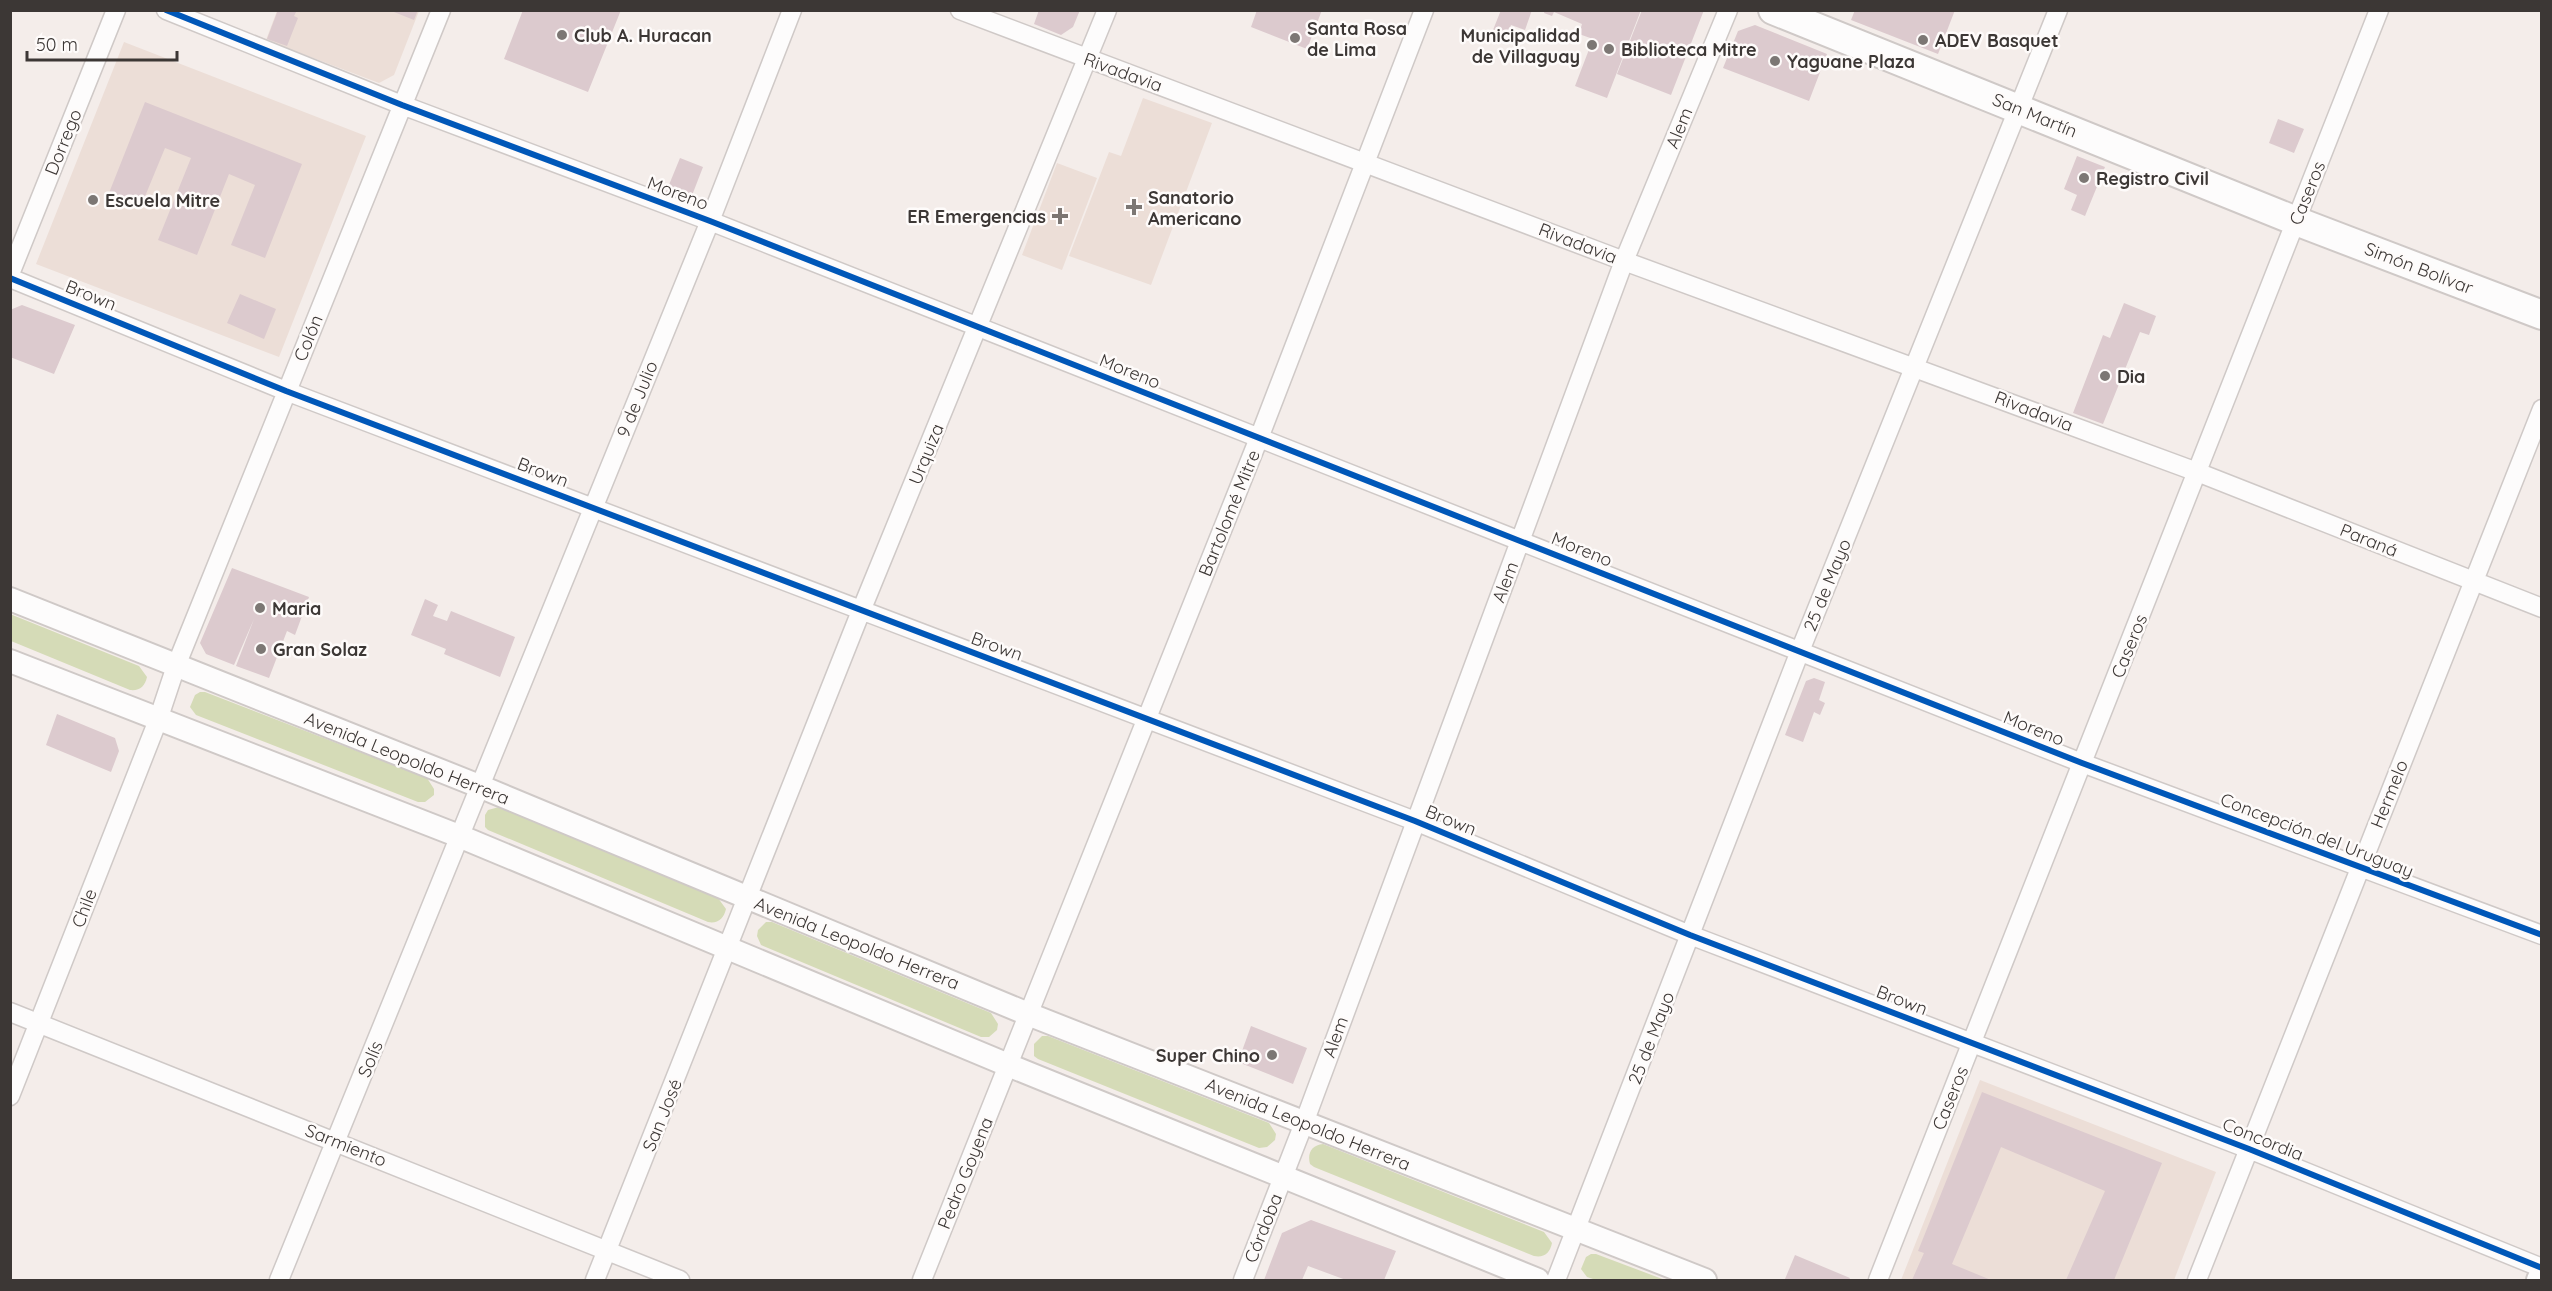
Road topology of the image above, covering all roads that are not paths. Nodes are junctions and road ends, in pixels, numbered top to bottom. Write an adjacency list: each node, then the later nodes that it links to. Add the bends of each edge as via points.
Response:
1 (116, 10): 19 (street, Dorrego)
2 (166, 10): 13 (street, Moreno)
3 (441, 10): 13 (street, Colón)
4 (792, 10): 17 (street, 9 de Julio)
5 (960, 10): 12 (street, Rivadavia)
6 (1107, 10): 12 (street, Urquiza)
7 (1424, 10): 15 (street, Bartolomé Mitre)
8 (1728, 10): 18 (street, Alem)
9 (1773, 10): 14 (main road, San Martín)
10 (2058, 10): 14 (street, 25 de Mayo)
11 (2379, 10): 16 (street, Caseros)
12 (1088, 58): 15 (street, Rivadavia); 21 (street, Urquiza)
13 (402, 105): 17 (street, Moreno); 23 (street, Colón)
14 (2019, 109): 16 (main road, San Martín); 22 (street, 25 de Mayo)
15 (1365, 162): 18 (street, Rivadavia); 25 (street, Bartolomé Mitre)
16 (2296, 220): 20 (main road, Simón Bolívar); 26 (street, Caseros)
17 (710, 221): 21 (street, Moreno); 27 (street, 9 de Julio)
18 (1624, 261): 22 (street, Rivadavia); 28 (street, Alem)
19 (10, 276): 23 (street, Brown)
20 (2541, 315)
21 (979, 327): 25 (street, Moreno); 32 (street, Urquiza)
22 (1916, 367): 26 (street, Rivadavia); 33 (street, 25 de Mayo)
23 (286, 391): 27 (street, Brown); 35 (street, Colón)
24 (2541, 409): 29 (street, Hermelo)
25 (1259, 438): 28 (street, Moreno); 36 (street, Bartolomé Mitre)
26 (2197, 472): 29 (street, Paraná); 38 (street, Caseros)
27 (593, 506): 32 (street, Brown); 39 (street, 9 de Julio)
28 (1521, 541): 33 (street, Moreno); 40 (street, Alem)
29 (2473, 581): 31 (street, Paraná); 42 (street, Hermelo)
30 (10, 600): 35 (street, Avenida Leopoldo Herrera)
31 (2541, 608)
32 (861, 611): 36 (street, Brown); 43 (street, Urquiza)
33 (1800, 651): 38 (street, Moreno); 44 (street, 25 de Mayo)
34 (10, 661): 37 (street)
35 (176, 666): 37 (street, Chile); 39 (street, Avenida Leopoldo Herrera)
36 (1146, 717): 40 (street, Brown); 48 (street, Bartolomé Mitre)
37 (158, 720): 41 (street); 49 (street, Chile)
38 (2082, 763): 42 (street, Concepción del Uruguay); 50 (street, Caseros)
39 (479, 786): 41 (street, Solís); 43 (street, Avenida Leopoldo Herrera)
40 (1415, 821): 44 (street, Brown); 53 (street, Alem)
41 (459, 836): 46 (street); 54 (street, Solís)
42 (2360, 867): 45 (street, Concepción del Uruguay); 55 (street, Hermelo)
43 (747, 898): 46 (street, San José); 48 (street, Avenida Leopoldo Herrera)
44 (1690, 935): 50 (street, Brown); 57 (street, 25 de Mayo)
45 (2541, 935)
46 (728, 950): 51 (street); 58 (street, San José)
47 (10, 1012): 49 (street, Sarmiento)
48 (1028, 1014): 51 (street, Pedro Goyena); 53 (street, Avenida Leopoldo Herrera)
49 (39, 1023): 52 (street, Chile); 54 (street, Sarmiento)
50 (1972, 1043): 55 (street, Concordia); 68 (street, Caseros)
51 (1008, 1065): 56 (street); 63 (street, Pedro Goyena)
52 (10, 1096)
53 (1304, 1123): 56 (street, Alem); 57 (street, Avenida Leopoldo Herrera)
54 (337, 1141): 58 (street, Sarmiento); 60 (street, Solís)
55 (2249, 1149): 59 (street, Concordia); 69 (street, Hermelo)
56 (1284, 1176): 64 (street, Córdoba); 65 (street)
57 (1577, 1230): 66 (street, 25 de Mayo); 67 (street, Avenida Leopoldo Herrera)
58 (607, 1251): 61 (street, San José); 62 (street, Sarmiento)
59 (2541, 1269): 70 (street)
60 (279, 1281)
61 (595, 1281)
62 (680, 1281)
63 (922, 1281)
64 (1242, 1281)
65 (1538, 1281)
66 (1556, 1281)
67 (1706, 1281)
68 (1878, 1281)
69 (2197, 1281)
70 (2538, 1281)

